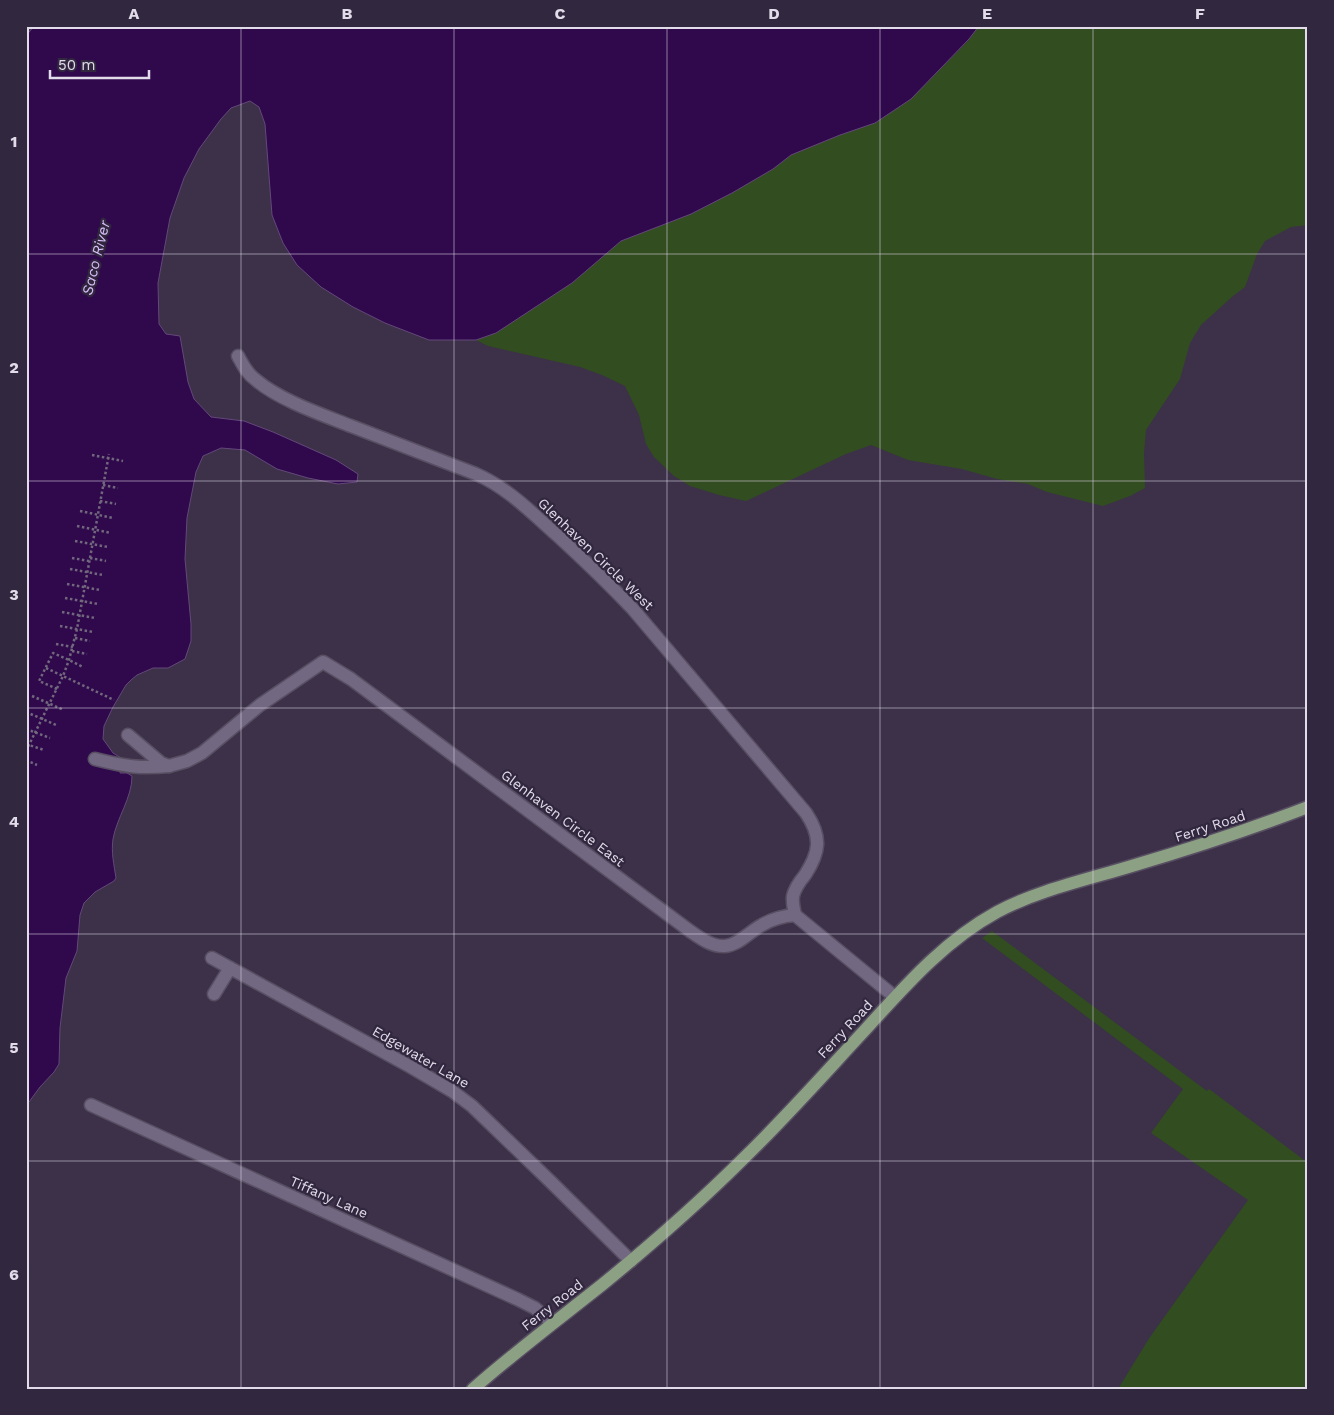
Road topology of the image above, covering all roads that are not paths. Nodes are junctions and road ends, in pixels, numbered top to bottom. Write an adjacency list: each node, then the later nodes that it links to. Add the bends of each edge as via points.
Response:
1 (238, 356): 6 (street, Glenhaven Circle West, via 256,381 295,403 489,479 516,498 613,587 812,822 817,846 812,864 796,888)
2 (128, 735): 4 (street)
3 (95, 759): 4 (street, via 139,768)
4 (169, 766): 6 (street, Glenhaven Circle East, via 202,753 260,704 323,662 351,679 706,941 717,946 730,945 760,925)
5 (1308, 806): 10 (main road, Ferry Road, via 1184,851 1012,905 952,942)
6 (795, 915): 10 (street)
7 (212, 958): 8 (street, Edgewater Lane)
8 (230, 968): 9 (street); 12 (street, Edgewater Lane, via 462,1098)
9 (214, 994)
10 (895, 997): 12 (main road, Ferry Road, via 745,1157)
11 (91, 1105): 13 (street, Tiffany Lane, via 523,1302 542,1312)
12 (631, 1261): 13 (main road, Ferry Road)
13 (552, 1323): 14 (main road, Ferry Road)
14 (472, 1389)

